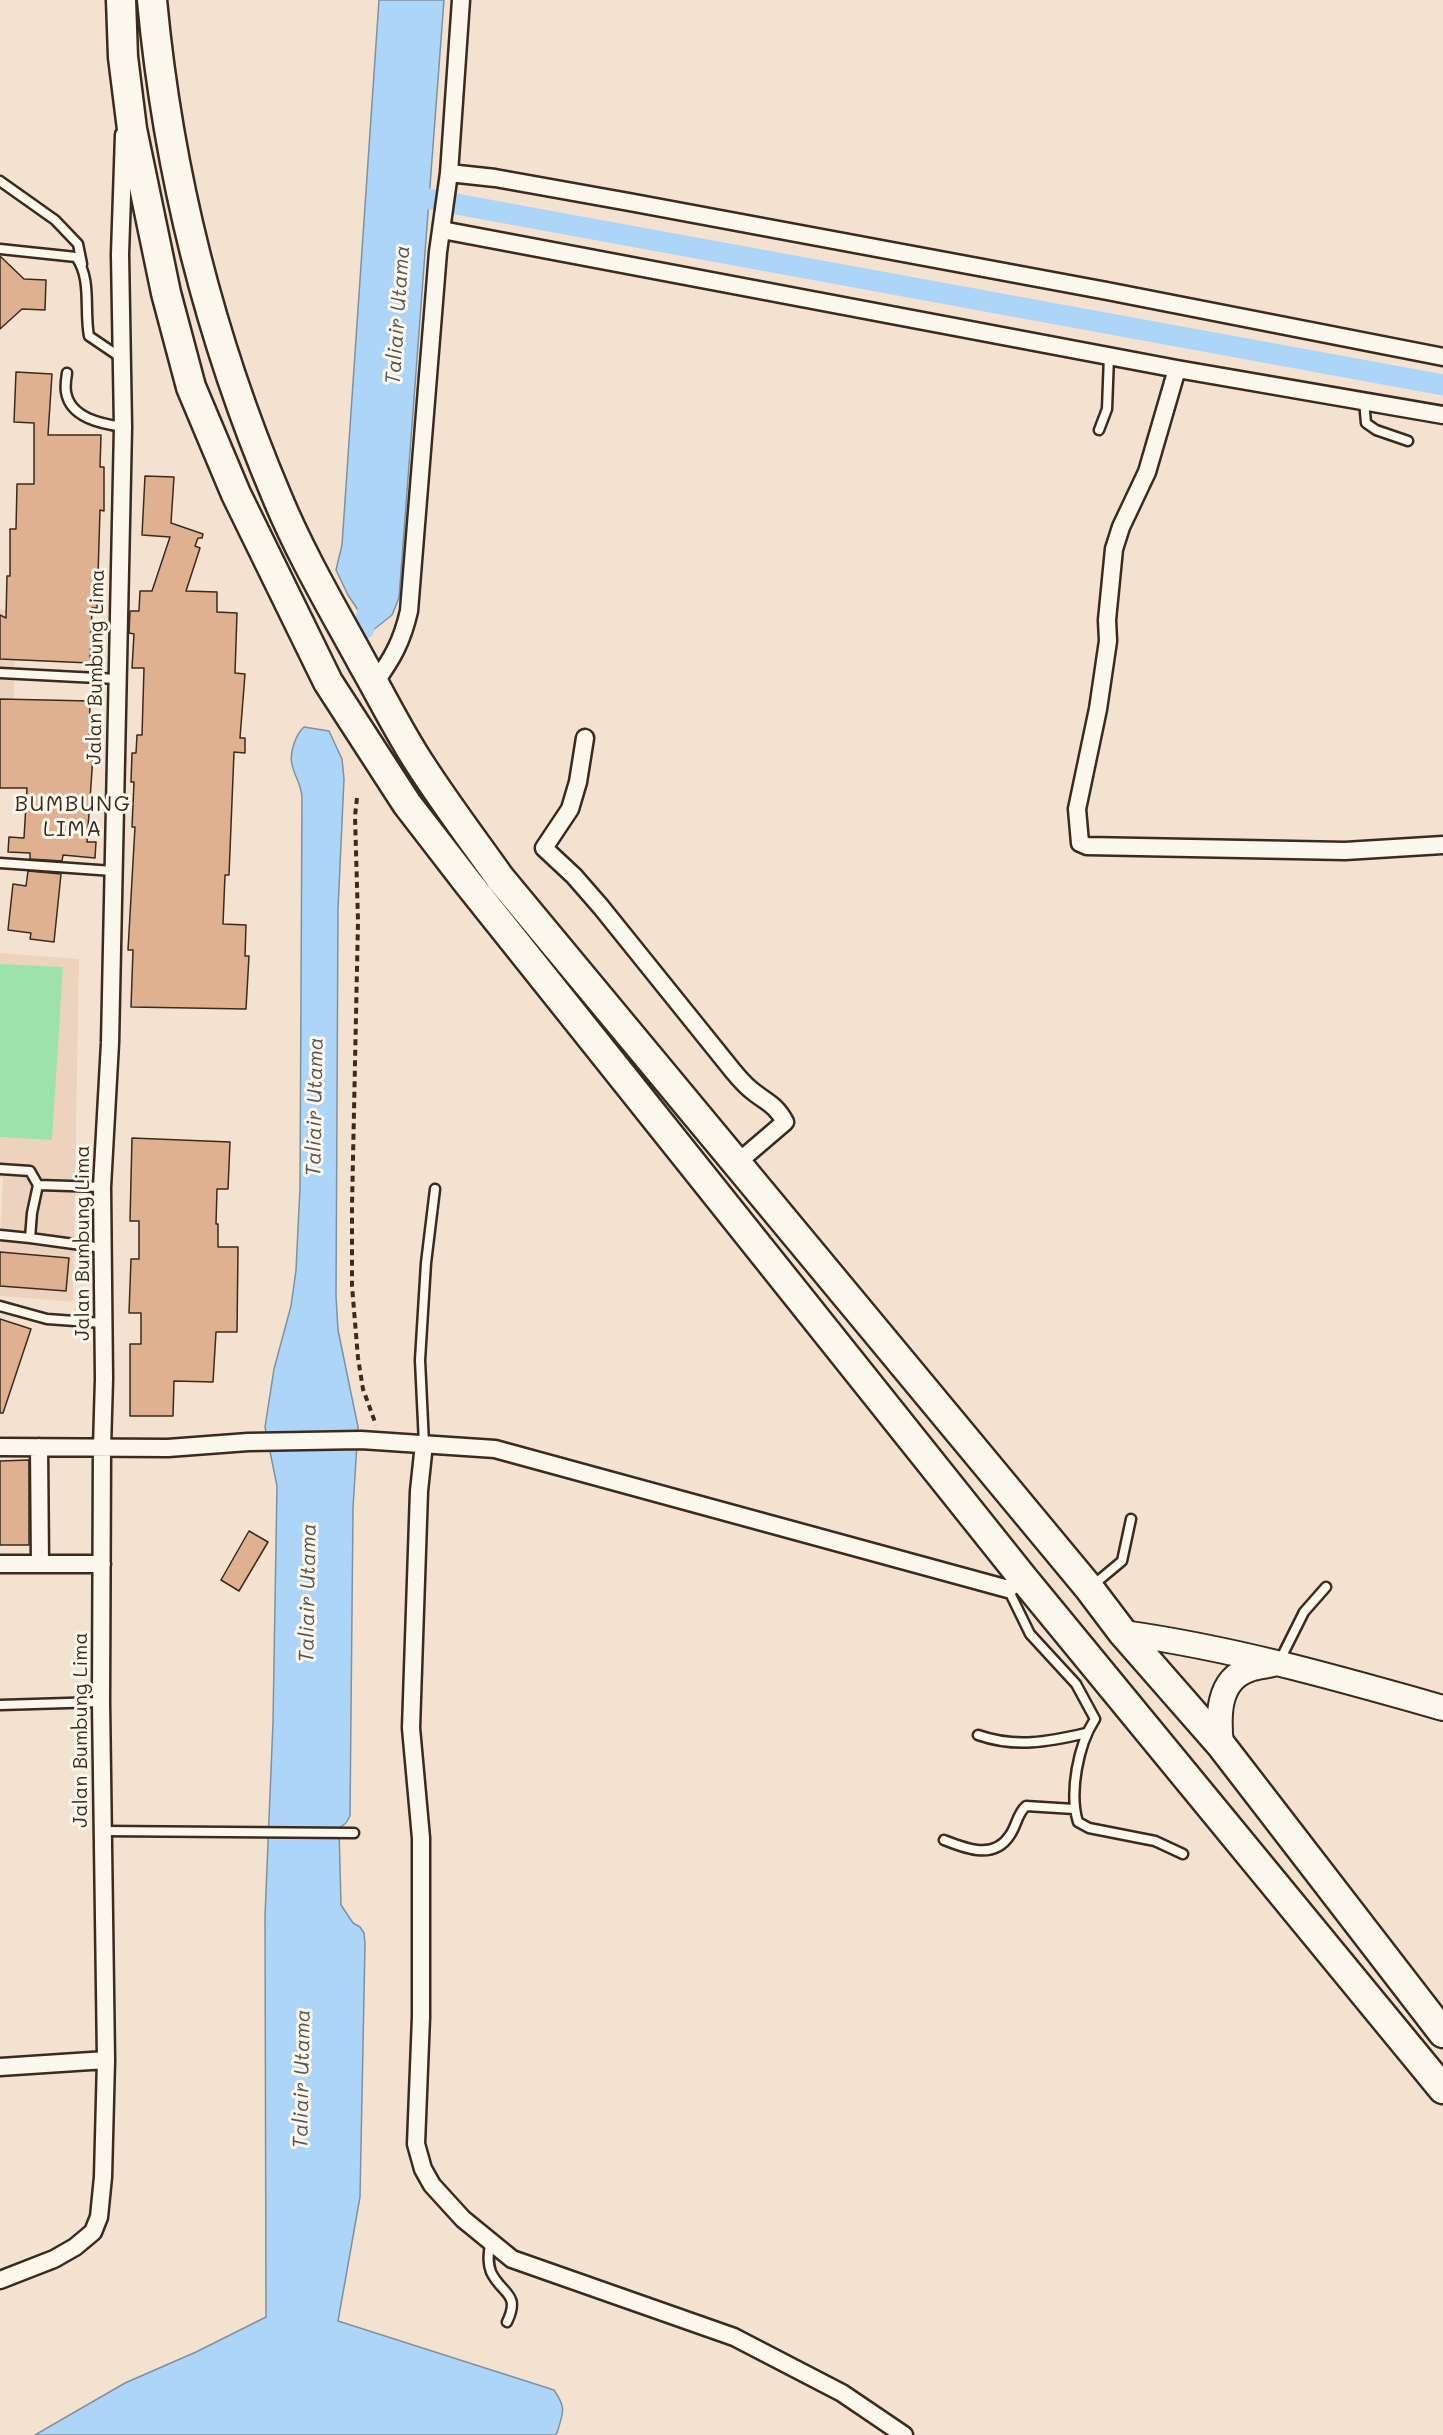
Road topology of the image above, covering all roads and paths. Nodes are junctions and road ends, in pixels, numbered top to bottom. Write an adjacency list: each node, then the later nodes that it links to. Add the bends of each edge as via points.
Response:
1 (121, 0): 4 (highway)
2 (152, 0): 23 (highway, via 179,188 218,335 277,499)
3 (462, 0): 5 (street)
4 (123, 57): 9 (street, Jalan Bumbung Lima); 11 (highway, via 132,129)
5 (448, 178): 7 (street); 13 (street, via 540,185)
6 (0, 181): 10 (lane, via 55,220 78,244)
7 (442, 226): 12 (street); 23 (street, via 408,611 394,657)
8 (0, 249): 10 (lane, via 76,257)
9 (120, 254): 11 (street, via 123,241 131,237 147,242); 14 (street, Jalan Bumbung Lima)
10 (83, 267): 14 (lane, via 89,336)
11 (166, 293): 49 (highway, via 195,398 236,494 317,662 407,804)
12 (1109, 356): 15 (street); 20 (lane, via 1107,409)
13 (1443, 357)
14 (123, 360): 19 (street, Jalan Bumbung Lima)
15 (1177, 369): 17 (street); 27 (street, via 1147,472 1113,549 1108,641 1077,809 1080,843 1272,851)
16 (67, 373): 19 (lane, via 66,394 74,409 102,424)
17 (1364, 400): 18 (street); 21 (lane, via 1366,423)
18 (1443, 415)
19 (123, 427): 24 (street, Jalan Bumbung Lima)
20 (1099, 430)
21 (1408, 441)
22 (0, 673): 24 (lane)
23 (370, 677): 30 (highway, via 419,763 500,878)
24 (117, 679): 29 (street, Jalan Bumbung Lima)
25 (585, 738): 30 (street, via 570,809 544,848 601,907 733,1071 779,1111 784,1122)
26 (357, 798): 40 (path, via 352,1206 355,1336 371,1414)
27 (1443, 845)
28 (0, 863): 29 (lane)
29 (113, 871): 33 (street, Jalan Bumbung Lima)
30 (744, 1158): 51 (highway)
31 (0, 1169): 32 (lane, via 30,1171)
32 (38, 1185): 33 (lane); 36 (lane)
33 (102, 1187): 37 (street, Jalan Bumbung Lima)
34 (435, 1189): 41 (lane, via 420,1360)
35 (0, 1235): 36 (lane)
36 (30, 1238): 37 (lane)
37 (103, 1248): 39 (street, Jalan Bumbung Lima)
38 (0, 1306): 39 (lane, via 47,1319)
39 (103, 1323): 44 (street, Jalan Bumbung Lima)
40 (390, 1442): 41 (street); 44 (street)
41 (424, 1444): 49 (street, via 495,1449); 69 (street, via 411,1728 421,1850 416,2144 432,2185)
42 (0, 1447): 43 (street)
43 (39, 1447): 44 (street); 47 (street)
44 (102, 1447): 48 (street, Jalan Bumbung Lima)
45 (1131, 1519): 51 (lane, via 1122,1562)
46 (0, 1564): 47 (street)
47 (40, 1564): 48 (street)
48 (102, 1564): 54 (street, Jalan Bumbung Lima)
49 (1016, 1583): 57 (lane, via 1030,1634 1076,1684 1095,1719); 68 (highway)
50 (1326, 1587): 53 (lane, via 1304,1612)
51 (1089, 1588): 52 (highway)
52 (1123, 1634): 53 (main road, via 1176,1641); 59 (highway)
53 (1279, 1664): 56 (main road); 59 (main road, via 1234,1676 1218,1714)
54 (101, 1702): 55 (lane); 61 (street, Jalan Bumbung Lima)
55 (0, 1705)
56 (1443, 1708)
57 (1086, 1733): 58 (lane, via 1015,1744); 60 (lane)
58 (978, 1735)
59 (1221, 1745): 65 (highway)
60 (1074, 1809): 63 (lane, via 1026,1806 1019,1812 1010,1835 990,1851); 64 (lane, via 1078,1822 1089,1828 1155,1841)
61 (102, 1831): 62 (lane); 66 (street, Jalan Bumbung Lima)
62 (350, 1834)
63 (944, 1840)
64 (1183, 1854)
65 (1443, 2032)
66 (106, 2060): 67 (street); 70 (street, Jalan Bumbung Lima, via 103,2177 99,2217 93,2232 54,2259)
67 (0, 2067)
68 (1443, 2090)
69 (490, 2243): 71 (lane, via 492,2274 513,2302); 72 (street, via 512,2259 540,2270 734,2337 842,2393)
70 (0, 2280)
71 (507, 2322)
72 (904, 2435)

